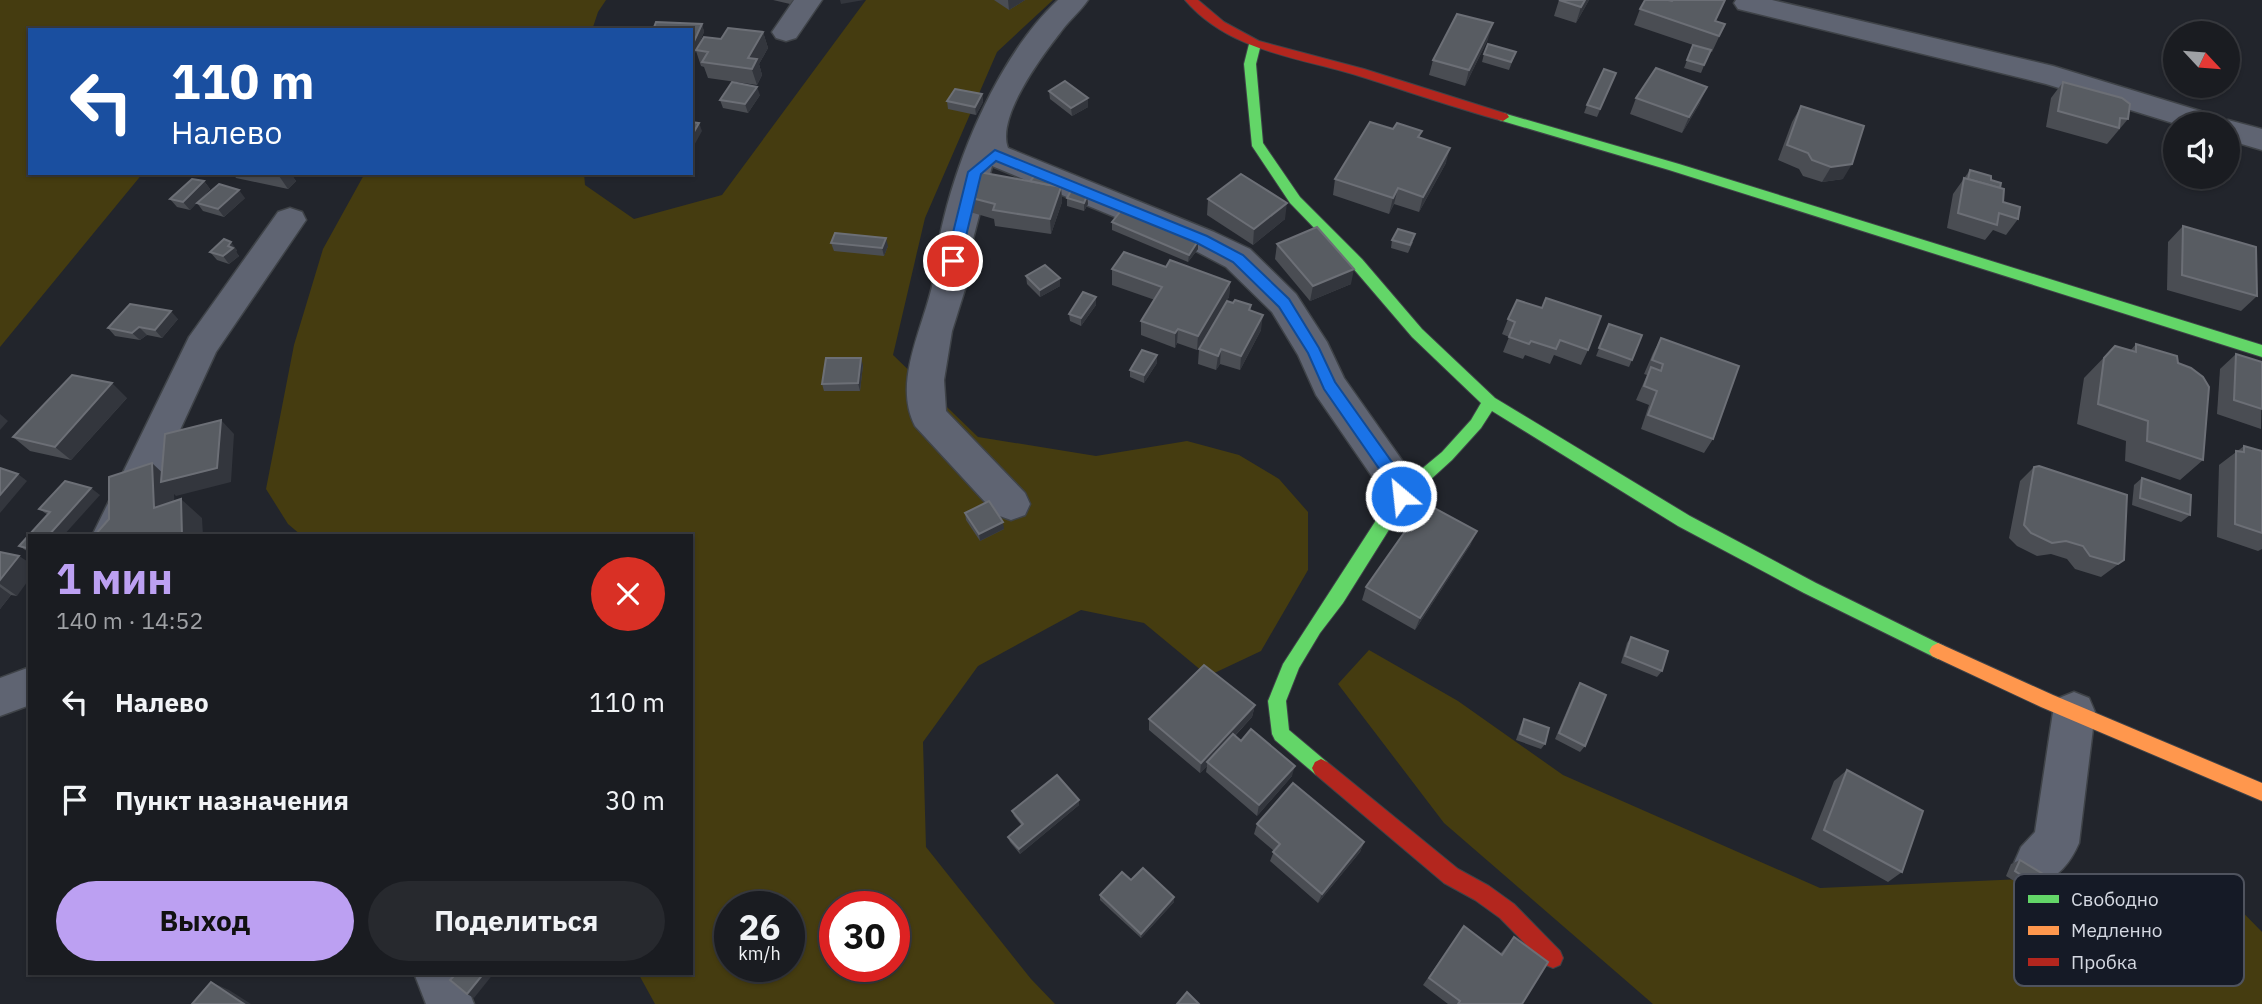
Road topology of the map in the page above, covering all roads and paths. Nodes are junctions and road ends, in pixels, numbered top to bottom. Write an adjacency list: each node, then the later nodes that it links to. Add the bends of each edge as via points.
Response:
1 (808, 0): 5 (street)
2 (1074, 0): 10 (street, via 1045,31 1000,105)
3 (1191, 0): 6 (street, via 1220,25)
4 (1752, 0): 7 (street, via 1748,3 2053,76)
5 (786, 32)
6 (1255, 44): 12 (street, via 1674,167); 13 (street, via 1250,64 1257,143 1295,200 1417,333)
7 (2170, 112)
8 (2240, 134): 9 (street)
9 (2262, 140)
10 (986, 154): 14 (street, via 1238,258 1284,303 1329,385 1398,484); 15 (street, via 956,239 950,283 935,331 926,380 928,416)
11 (290, 220): 16 (street, via 201,346)
12 (2262, 351)
13 (1489, 402): 14 (street, via 1447,456); 19 (street, via 1673,514 1798,582)
14 (1401, 496): 22 (street, via 1292,664 1277,701 1281,734 1451,876 1508,909)
15 (1011, 504)
16 (112, 534)
17 (28, 687): 18 (street)
18 (0, 697)
19 (2074, 712): 20 (street); 21 (street, via 2056,843)
20 (2262, 792)
21 (2038, 863)
22 (1553, 958)
23 (439, 975): 24 (street)
24 (450, 1004)

